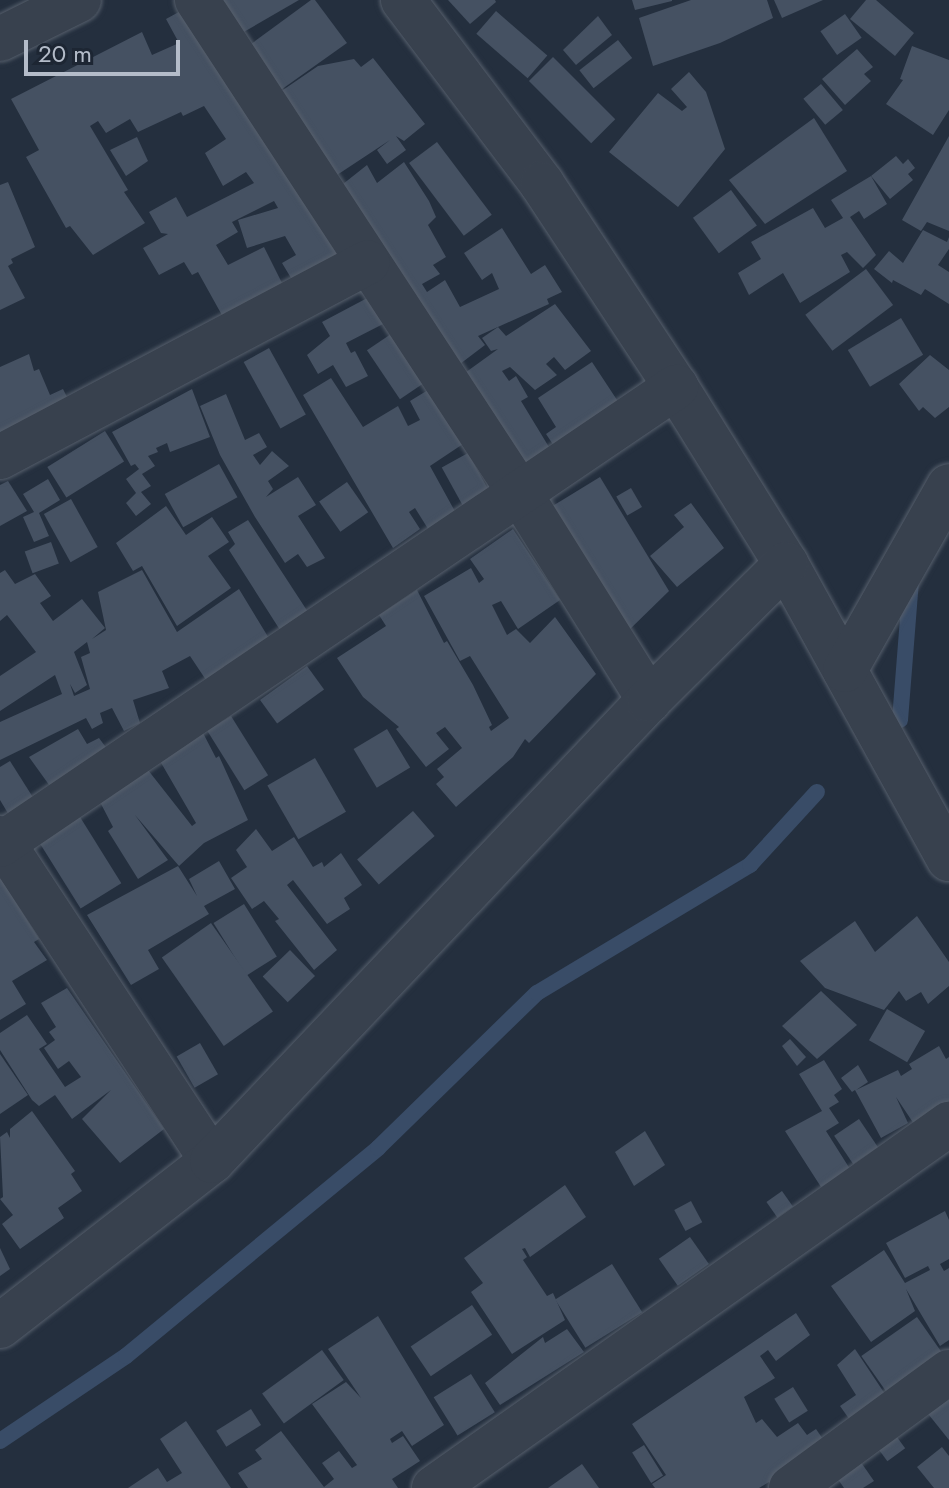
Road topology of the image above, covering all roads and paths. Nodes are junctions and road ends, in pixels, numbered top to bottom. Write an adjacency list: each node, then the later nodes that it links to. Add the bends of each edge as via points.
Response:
1 (79, 0): 4 (street)
2 (197, 0): 5 (street)
3 (403, 0): 6 (street, via 542,184)
4 (0, 39)
5 (368, 262): 7 (street); 9 (street)
6 (676, 387): 9 (street); 10 (street)
7 (0, 457)
8 (949, 486): 11 (street)
9 (521, 495): 12 (street); 13 (street)
10 (786, 564): 11 (street); 12 (street)
11 (845, 670): 14 (street)
12 (649, 700): 16 (street)
13 (1, 842): 16 (street)
14 (949, 859)
15 (949, 1124): 19 (street)
16 (212, 1161): 17 (street)
17 (0, 1326)
18 (949, 1372): 20 (street)
19 (434, 1488)
20 (791, 1488)

